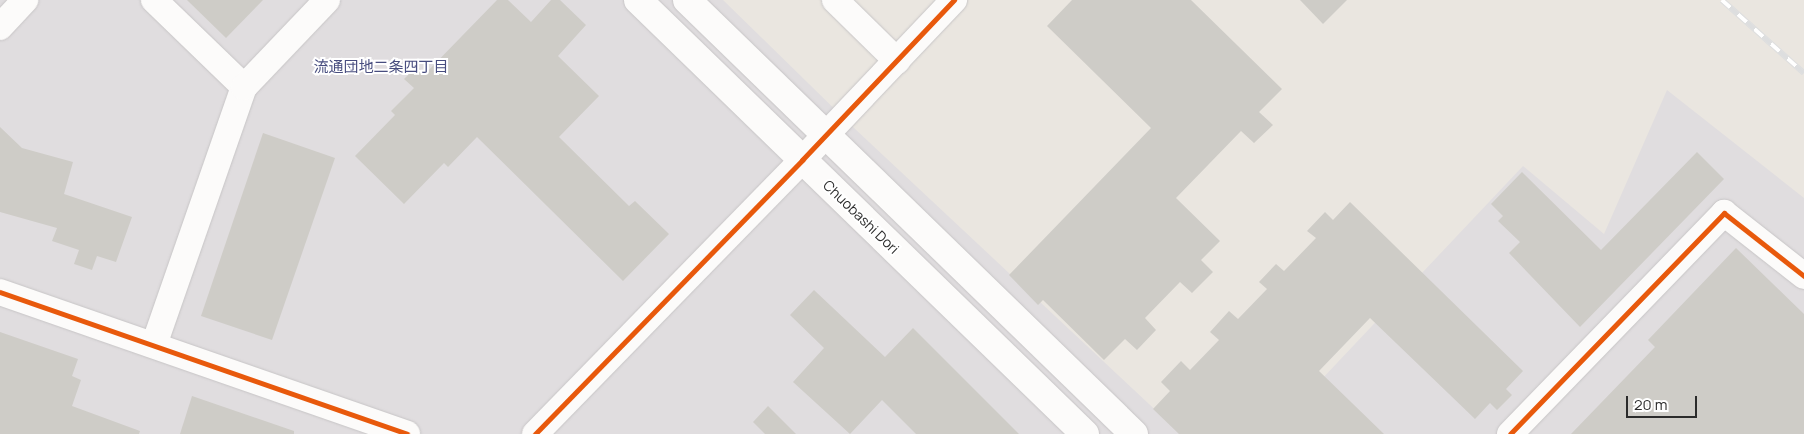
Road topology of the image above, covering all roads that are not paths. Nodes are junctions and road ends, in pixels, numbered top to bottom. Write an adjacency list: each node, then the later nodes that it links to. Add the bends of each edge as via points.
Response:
1 (25, 0): 8 (street)
2 (154, 0): 10 (street)
3 (328, 0): 10 (street)
4 (638, 0): 12 (main road, Chuobashi Dori)
5 (687, 0): 11 (main road)
6 (835, 0): 9 (street)
7 (954, 0): 9 (street)
8 (0, 27)
9 (897, 61): 11 (street)
10 (244, 87): 15 (street)
11 (826, 135): 12 (street); 19 (main road)
12 (802, 160): 17 (street); 18 (main road, Chuobashi Dori)
13 (1804, 276): 20 (street, via 1724,213)
14 (0, 292): 15 (street)
15 (154, 345): 16 (street)
16 (406, 434)
17 (535, 434)
18 (1085, 434)
19 (1134, 434)
20 (1510, 434)

